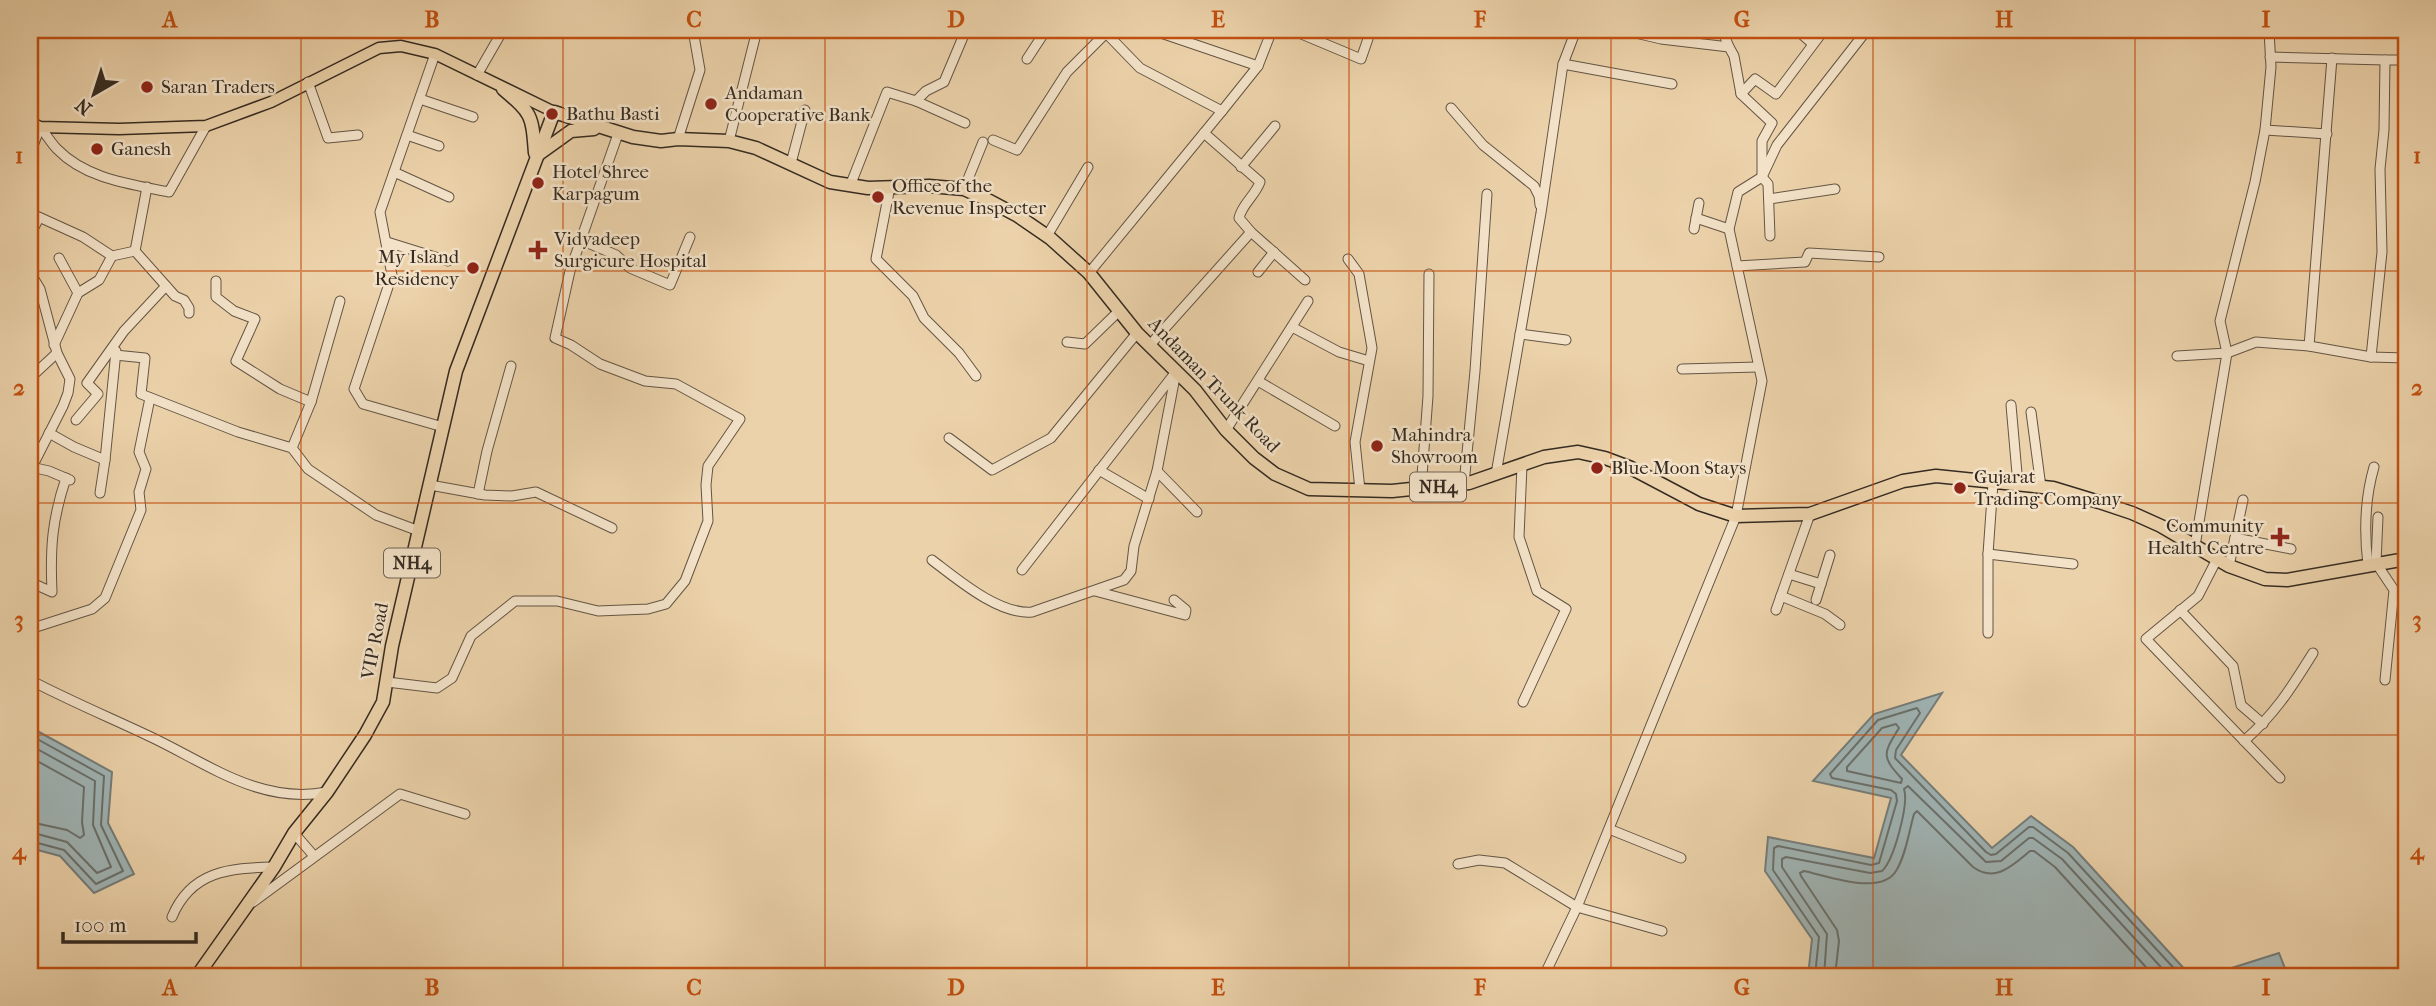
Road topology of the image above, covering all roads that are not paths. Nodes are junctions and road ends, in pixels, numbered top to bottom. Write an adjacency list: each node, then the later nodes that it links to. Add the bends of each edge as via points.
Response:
1 (503, 30): 29 (street)
2 (693, 30): 51 (street, via 700,70)
3 (757, 30): 53 (street)
4 (1046, 30): 24 (street)
5 (1152, 30): 28 (street)
6 (1272, 30): 28 (street)
7 (1292, 30): 17 (street)
8 (1371, 30): 17 (street, via 1361,59)
9 (1576, 30): 27 (street)
10 (1623, 30): 20 (street)
11 (1722, 30): 20 (street)
12 (1797, 30): 19 (street)
13 (1824, 30): 19 (street)
14 (1867, 30): 62 (street, via 1777,145)
15 (2269, 30): 22 (street)
16 (1106, 31): 38 (street, via 1140,68); 52 (street, via 1067,72 1017,150)
17 (1309, 33)
18 (963, 37): 35 (street, via 944,82)
19 (1813, 44): 33 (street, via 1776,94 1755,79)
20 (1730, 47): 33 (street)
21 (435, 54): 29 (main road); 30 (main road, via 401,46 379,48); 34 (street)
22 (2270, 57): 23 (street); 45 (street)
23 (2332, 58): 25 (street); 48 (street)
24 (1027, 59)
25 (2385, 60): 26 (street); 114 (street, via 2382,252)
26 (2406, 60)
27 (1563, 64): 31 (street); 72 (street)
28 (1258, 65): 38 (street)
29 (477, 75): 32 (main road)
30 (308, 82): 43 (main road, via 271,103); 49 (street, via 328,138)
31 (1672, 84)
32 (503, 89): 39 (main road); 57 (highway, via 528,110)
33 (1741, 94): 62 (street, via 1772,123 1762,141)
34 (420, 99): 40 (street); 50 (street)
35 (916, 101): 41 (street); 63 (street, via 887,92)
36 (1451, 108): 72 (street, via 1483,145 1534,186)
37 (805, 110): 58 (street)
38 (1222, 111): 47 (street)
39 (554, 112): 46 (highway, Andaman Trunk Road / NH4); 57 (highway, VIP Road / NH4)
40 (473, 117)
41 (965, 123)
42 (35, 125): 43 (main road, via 119,129); 56 (street); 64 (street, via 75,164 95,175)
43 (206, 126): 64 (street, via 169,191)
44 (1275, 126): 60 (street)
45 (2265, 130): 48 (street); 111 (street, via 2220,321)
46 (613, 132): 51 (highway, Andaman Trunk Road / NH4, via 661,141); 57 (highway, via 571,131); 81 (street)
47 (1204, 133): 60 (street); 92 (street)
48 (2327, 134): 109 (street)
49 (358, 135)
50 (407, 135): 55 (street); 61 (street)
51 (678, 139): 53 (highway, Andaman Trunk Road / NH4)
52 (993, 140)
53 (729, 141): 58 (highway, Andaman Trunk Road / NH4)
54 (983, 142): 67 (street)
55 (439, 146)
56 (30, 154)
57 (535, 157): 132 (highway, VIP Road / NH4, via 456,371)
58 (791, 163): 63 (highway, Andaman Trunk Road / NH4, via 830,182)
59 (1088, 167): 78 (street)
60 (1241, 167): 77 (street, via 1260,182 1240,211 1239,218)
61 (394, 172): 69 (street); 82 (street, via 380,212)
62 (1762, 177): 70 (street, via 1768,184); 76 (street, via 1738,192)
63 (850, 186): 65 (highway, Andaman Trunk Road / NH4)
64 (147, 187): 83 (street)
65 (890, 187): 67 (highway, Andaman Trunk Road / NH4); 121 (street, via 876,259 913,296 924,318)
66 (1835, 188): 70 (street)
67 (964, 189): 78 (highway, Andaman Trunk Road / NH4)
68 (1487, 194): 145 (street)
69 (449, 197)
70 (1769, 199): 79 (street)
71 (1699, 204): 74 (street)
72 (1541, 213): 104 (street)
73 (34, 216): 85 (street, via 83,237); 110 (street, via 31,274 40,289)
74 (1696, 218): 75 (street); 76 (street)
75 (1694, 229)
76 (1729, 229): 90 (street)
77 (1251, 232): 84 (street); 108 (street)
78 (1046, 236): 92 (highway, Andaman Trunk Road / NH4)
79 (1770, 236)
80 (690, 237): 81 (street, via 670,285)
81 (581, 240): 187 (street, via 555,338 634,377 676,384 740,419 708,466 708,521 685,581 666,604 648,609 598,611 557,601 515,601 471,636 452,677 437,688)
82 (387, 242): 89 (street); 132 (street, via 392,275 354,389 363,404)
83 (135, 251): 85 (street); 96 (street)
84 (1274, 252): 91 (street); 94 (street)
85 (112, 256): 97 (street, via 99,280)
86 (1879, 257): 90 (street, via 1809,253 1805,262)
87 (59, 258): 97 (street)
88 (1348, 258): 116 (street, via 1359,274 1372,348)
89 (448, 261)
90 (1737, 266): 118 (street)
91 (1258, 272)
92 (1089, 273): 100 (highway, Andaman Trunk Road / NH4)
93 (1429, 274): 149 (street, via 1428,396)
94 (1305, 279)
95 (216, 281): 127 (street, via 216,297 255,319 236,361)
96 (166, 286): 101 (street, via 184,300); 105 (street)
97 (78, 293): 110 (street)
98 (340, 301): 127 (street)
99 (1308, 301): 102 (street)
100 (1119, 311): 103 (highway, Andaman Trunk Road / NH4); 107 (street, via 1085,344)
101 (189, 313)
102 (1292, 327): 116 (street, via 1339,352); 124 (street)
103 (1137, 333): 108 (highway, Andaman Trunk Road / NH4); 135 (street, via 1051,438 992,470)
104 (1520, 334): 106 (street); 143 (street)
105 (117, 340): 112 (street); 125 (street)
106 (1566, 340)
107 (1067, 342)
108 (1149, 346): 120 (highway, Andaman Trunk Road / NH4)
109 (2309, 346): 111 (street, via 2256,342); 114 (street)
110 (56, 349): 122 (street); 123 (street)
111 (2227, 353): 113 (street); 162 (street)
112 (115, 355): 126 (street, via 145,358 141,394); 137 (street)
113 (2177, 356)
114 (2371, 357): 115 (street)
115 (2406, 358)
116 (1369, 361): 150 (street, via 1355,442)
117 (511, 366): 152 (street)
118 (1758, 367): 119 (street); 157 (street, via 1762,381)
119 (1682, 369)
120 (1176, 372): 133 (highway, Andaman Trunk Road / NH4); 141 (street); 142 (street)
121 (976, 376)
122 (30, 377)
123 (70, 379): 125 (street); 134 (street)
124 (1258, 381): 131 (street); 133 (street)
125 (87, 383): 130 (street, via 98,394)
126 (149, 398): 136 (street); 182 (street, via 139,452 146,469 139,492 141,510 106,598 92,609)
127 (311, 402): 136 (street)
128 (2011, 405): 147 (street)
129 (2031, 412): 148 (street)
130 (76, 420)
131 (1335, 426)
132 (443, 428): 146 (highway, VIP Road / NH4)
133 (1226, 430): 150 (highway, Andaman Trunk Road / NH4, via 1254,458 1286,479 1309,489)
134 (49, 433): 137 (street); 138 (street)
135 (949, 438)
136 (292, 448): 160 (street, via 308,469 376,515)
137 (105, 460): 151 (street)
138 (31, 465): 173 (street, via 68,479 56,508 50,549 52,592)
139 (1522, 465): 143 (highway, Andaman Trunk Road / NH4); 157 (highway, Andaman Trunk Road / NH4, via 1578,452 1605,458 1699,504); 188 (street, via 1519,537 1537,590 1566,608)
140 (2374, 467): 170 (street, via 2364,533)
141 (1099, 470): 153 (street); 171 (street)
142 (1157, 471): 153 (street); 155 (street)
143 (1496, 474): 145 (highway, Andaman Trunk Road / NH4)
144 (1993, 482): 147 (highway, Andaman Trunk Road / NH4); 156 (highway, Andaman Trunk Road / NH4, via 1936,477 1903,481); 164 (street)
145 (1464, 484): 149 (highway, Andaman Trunk Road / NH4)
146 (430, 485): 152 (street); 160 (highway, VIP Road / NH4)
147 (2018, 485): 148 (highway, Andaman Trunk Road / NH4)
148 (2041, 487): 162 (highway, Andaman Trunk Road / NH4, via 2132,513)
149 (1421, 489): 150 (highway, Andaman Trunk Road / NH4)
150 (1360, 490)
151 (100, 493)
152 (478, 494): 159 (street, via 536,492)
153 (1149, 499): 175 (street, via 1131,571 1124,580)
154 (2243, 500): 161 (street)
155 (1198, 512)
156 (1810, 514): 157 (highway, Andaman Trunk Road / NH4); 172 (street)
157 (1736, 516): 194 (street)
158 (2378, 517): 170 (street)
159 (612, 528)
160 (419, 531): 187 (highway, VIP Road / NH4)
161 (2235, 538): 163 (street); 168 (street)
162 (2194, 546): 168 (highway, Andaman Trunk Road / NH4)
163 (2291, 549)
164 (1988, 554): 169 (street); 183 (street)
165 (1830, 555): 174 (street)
166 (2406, 559): 170 (highway, Andaman Trunk Road / NH4)
167 (932, 560): 175 (street, via 971,590 1020,613)
168 (2223, 562): 170 (highway, Andaman Trunk Road / NH4, via 2265,579 2287,580); 180 (street, via 2198,596)
169 (2073, 564)
170 (2372, 564): 186 (street, via 2394,590)
171 (1022, 570)
172 (1790, 575): 174 (street); 176 (street)
173 (30, 582)
174 (1821, 584): 178 (street)
175 (1093, 591): 177 (street, via 1185,615 1186,610)
176 (1781, 596): 179 (street); 181 (street)
177 (1174, 600)
178 (1816, 600)
179 (1776, 610)
180 (2180, 610): 189 (street, via 2233,666 2241,705); 190 (street, via 2146,639)
181 (1840, 625)
182 (30, 629)
183 (1988, 634)
184 (2313, 653): 189 (street)
185 (30, 680): 192 (street, via 232,780 261,789 310,795)
186 (2385, 680)
187 (387, 682): 192 (highway, VIP Road / NH4, via 383,702)
188 (1523, 702)
189 (2263, 724): 190 (street)
190 (2244, 741): 191 (street)
191 (2280, 778)
192 (327, 792): 195 (highway, VIP Road / NH4)
193 (465, 814): 196 (street, via 400,794)
194 (1609, 829): 197 (street); 200 (street)
195 (294, 833): 196 (street); 199 (highway, VIP Road / NH4)
196 (314, 856): 201 (street)
197 (1681, 858)
198 (1458, 864): 200 (street, via 1479,860 1505,863)
199 (274, 867): 201 (highway, VIP Road / NH4); 202 (street, via 237,868 201,880 179,900)
200 (1577, 907): 203 (street); 205 (street)
201 (244, 909): 204 (highway, VIP Road / NH4)
202 (172, 917)
203 (1662, 931)
204 (197, 976)
205 (1544, 976)

